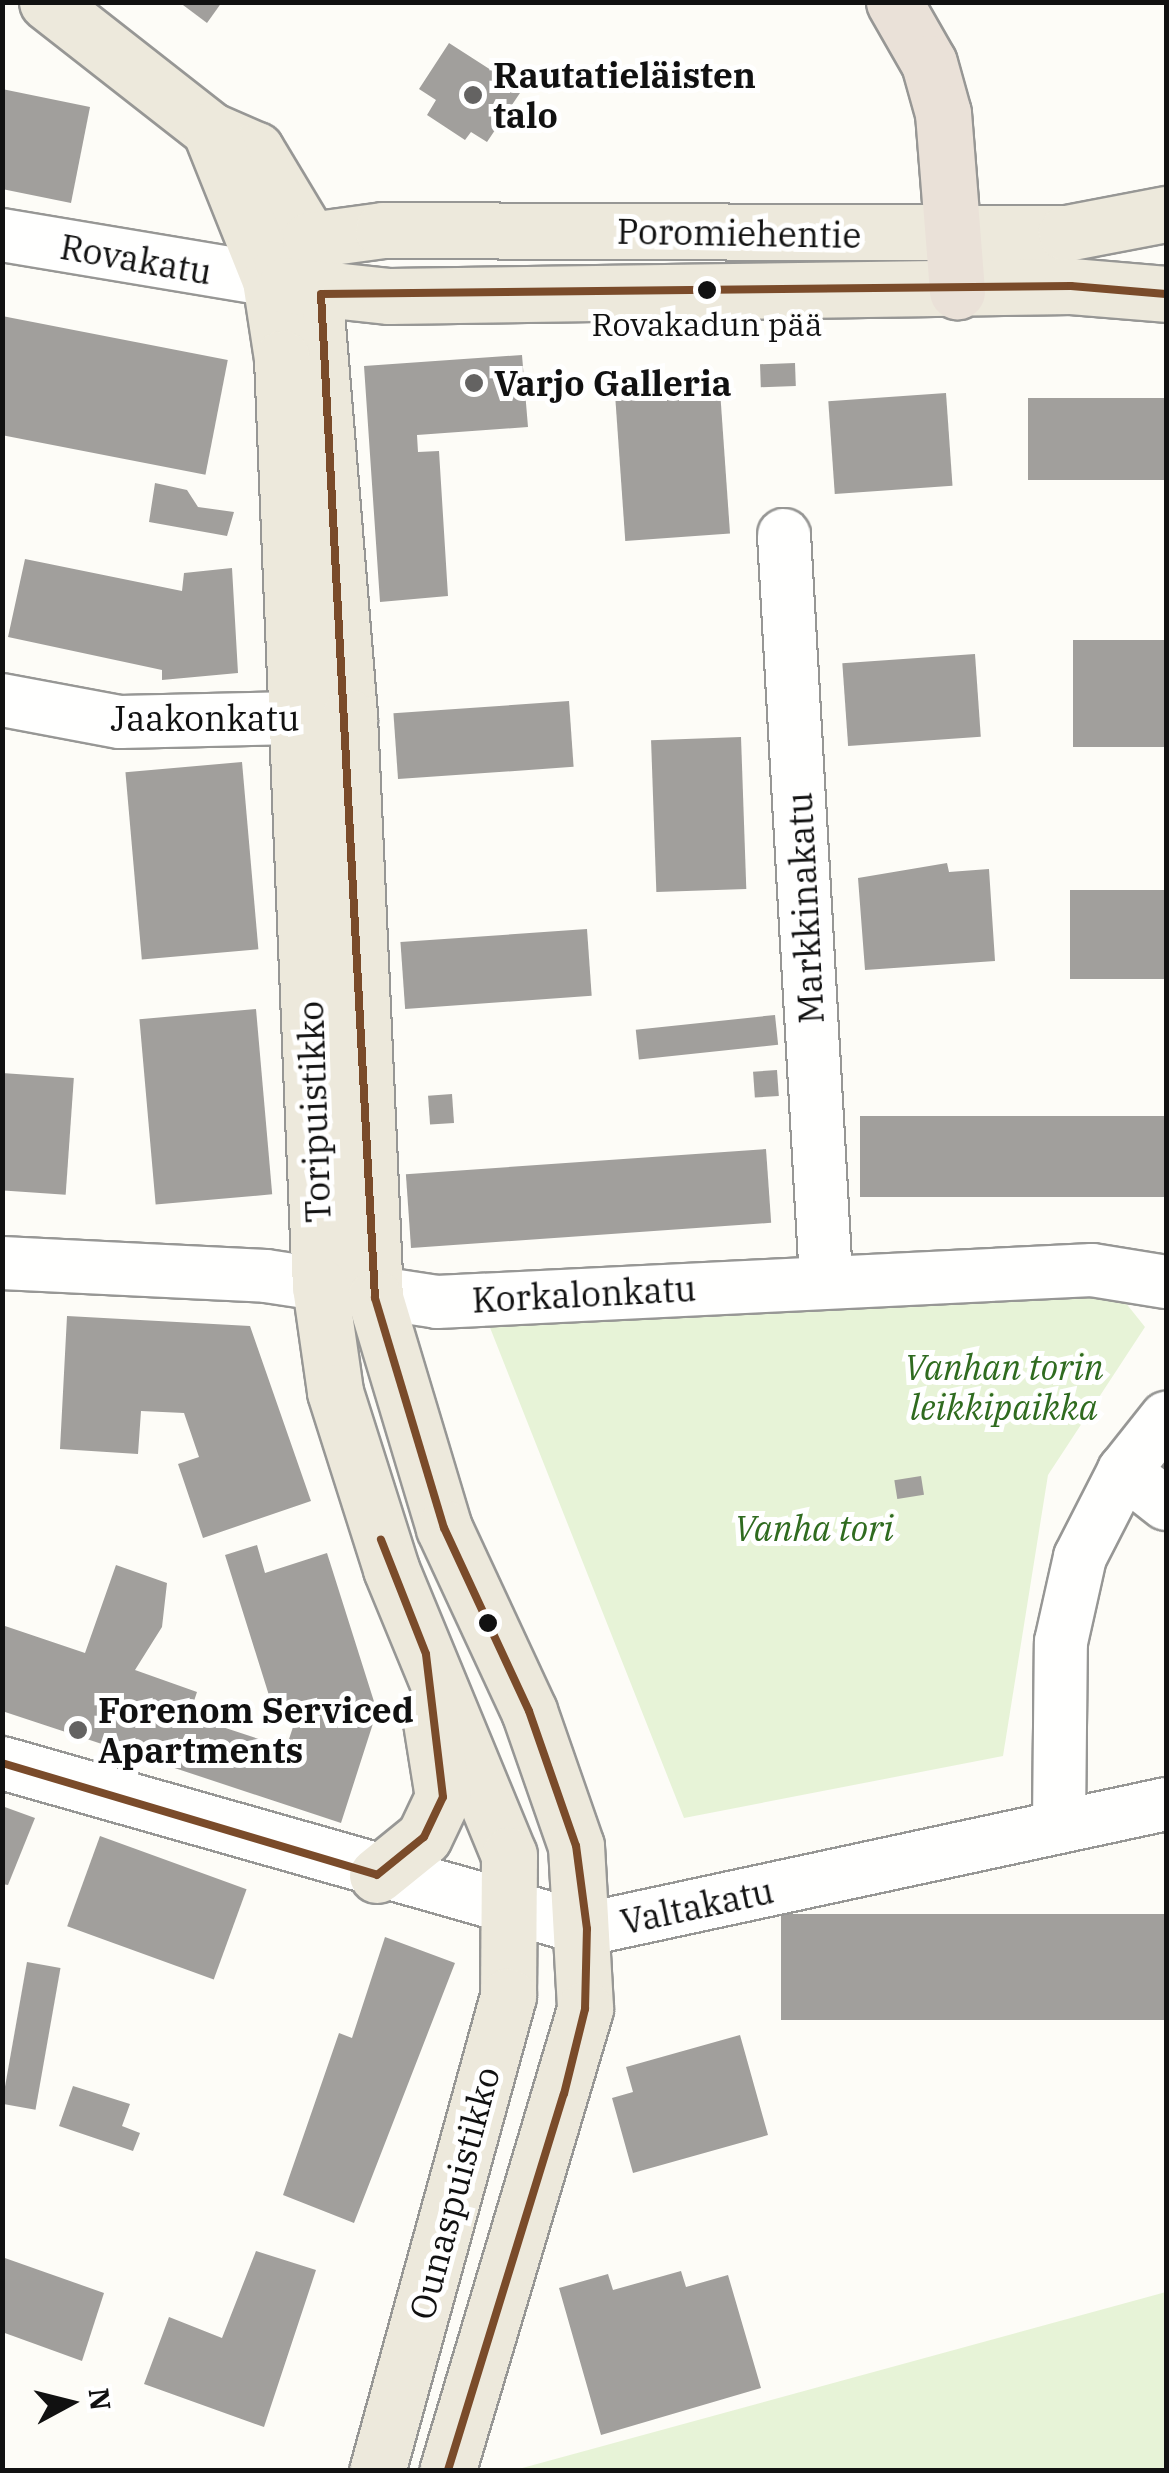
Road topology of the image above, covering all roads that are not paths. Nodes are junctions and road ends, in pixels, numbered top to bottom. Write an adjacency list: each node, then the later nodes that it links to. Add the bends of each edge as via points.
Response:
1 (47, 2): 3 (main road)
2 (894, 2): 6 (highway, via 937,88)
3 (210, 130): 7 (main road, via 256,150); 8 (main road)
4 (1166, 214): 6 (main road, Poromiehentie, via 1066,233)
5 (2, 234): 8 (street, Rovakatu)
6 (954, 235): 7 (main road, Poromiehentie, via 420,229); 9 (highway)
7 (310, 240): 8 (main road)
8 (296, 287): 9 (main road, Poromiehentie); 13 (main road, Toripuistikko)
9 (957, 291): 10 (main road, Poromiehentie)
10 (1166, 294)
11 (784, 535): 15 (street, Markkinakatu)
12 (2, 700): 13 (street, Jaakonkatu, via 120,722)
13 (325, 718): 17 (main road, Toripuistikko); 18 (main road, Toripuistikko)
14 (2, 1263): 17 (street, Korkalonkatu)
15 (826, 1280): 16 (street, Korkalonkatu, via 1092,1270); 18 (street, Korkalonkatu)
16 (1166, 1282)
17 (320, 1286): 18 (street, Korkalonkatu); 22 (main road, Toripuistikko, via 335,1392)
18 (375, 1298): 28 (main road, Toripuistikko, via 444,1528 528,1710 576,1846)
19 (1166, 1418): 20 (street)
20 (1124, 1471): 21 (street); 25 (street, via 1080,1557 1062,1642)
21 (1166, 1504)
22 (426, 1654): 26 (main road, via 444,1796 424,1837); 27 (main road, Toripuistikko, via 509,1855)
23 (2, 1763): 26 (street, Valtakatu)
24 (1166, 1804): 25 (street, Valtakatu)
25 (1059, 1823): 28 (street, Valtakatu)
26 (377, 1876): 27 (street, Valtakatu)
27 (513, 1912): 28 (street, Valtakatu); 29 (main road, Ounaspuistikko, via 508,1996)
28 (587, 1929): 30 (main road, Ounaspuistikko, via 585,2009 564,2094)
29 (377, 2470)
30 (448, 2470)

